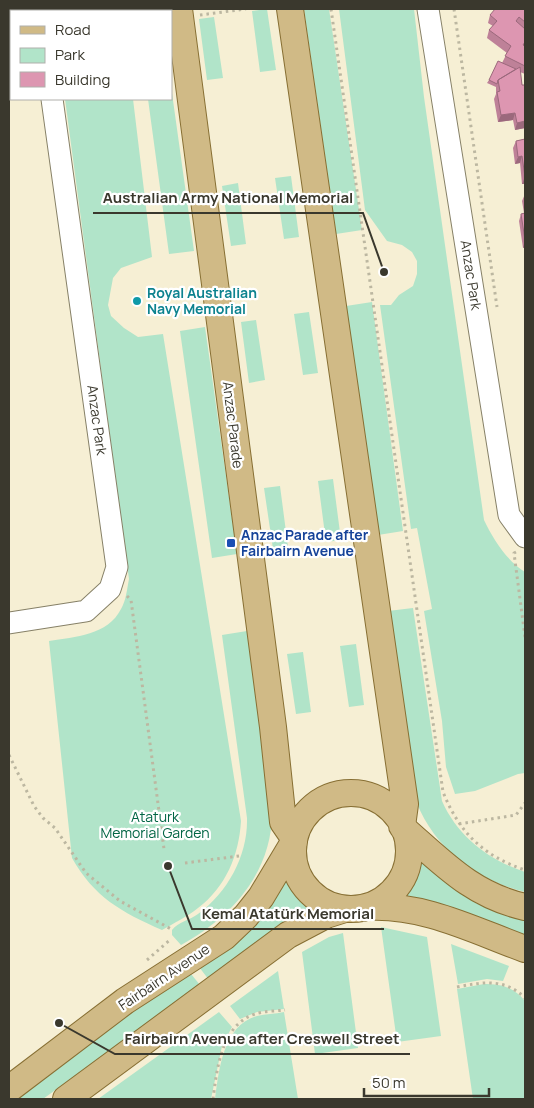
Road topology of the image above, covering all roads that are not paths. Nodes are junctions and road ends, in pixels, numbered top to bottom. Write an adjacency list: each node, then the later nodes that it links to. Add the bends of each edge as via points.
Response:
1 (290, 9): 7 (main road, via 405,804)
2 (428, 9): 5 (street, Anzac Park, via 510,515)
3 (180, 14): 8 (main road, Anzac Parade, via 283,822)
4 (52, 100): 6 (street, Anzac Park, via 117,567 110,587 86,611)
5 (522, 544)
6 (9, 623)
7 (403, 827): 8 (main road, via 390,809 372,798 344,794 318,804 299,825); 9 (main road, via 458,877 494,898); 10 (main road, via 408,856 400,882 391,893)
8 (294, 840): 10 (main road, via 294,865 304,886 322,902); 12 (main road, Fairbairn Avenue, via 261,897 224,937 125,1001)
9 (525, 907)
10 (356, 908): 11 (main road, via 389,906 426,912); 13 (main road, via 326,915 288,935)
11 (525, 949)
12 (9, 1089)
13 (66, 1099)

